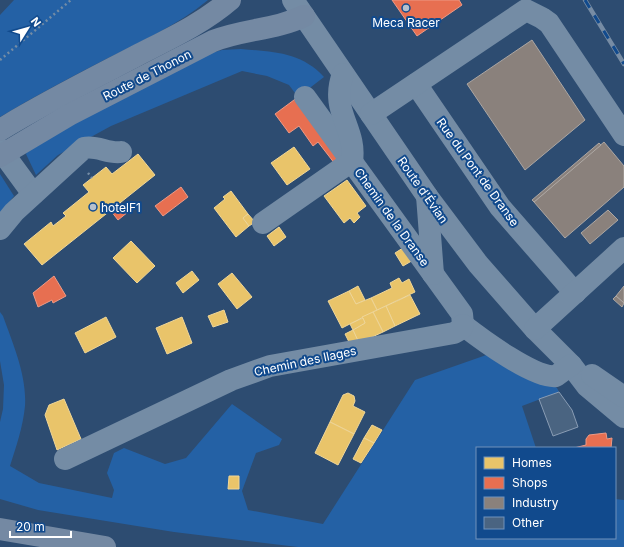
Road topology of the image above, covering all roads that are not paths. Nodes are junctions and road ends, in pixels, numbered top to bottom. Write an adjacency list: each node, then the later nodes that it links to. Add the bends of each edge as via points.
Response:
1 (230, 0): 8 (main road, Route de Thonon, via 183,32 55,98)
2 (526, 5): 5 (street); 9 (street, via 549,23)
3 (298, 8): 4 (street, Route d'Évian); 11 (main road, Route de Thonon, via 281,25 238,32 213,41)
4 (343, 74): 7 (street, Route d'Évian); 12 (street, Chemin de la Dranse, via 339,103 352,142)
5 (416, 84): 7 (street); 19 (street, Rue du Pont de Dranse, via 500,207)
6 (305, 97): 12 (street, Chemin de la Dranse)
7 (371, 114): 14 (street, Route d'Évian)
8 (0, 130)
9 (624, 136)
10 (121, 152): 13 (street, via 84,148)
11 (1, 153): 13 (street)
12 (352, 161): 15 (street); 18 (street, Chemin de la Dranse)
13 (33, 194): 16 (street)
14 (427, 196): 18 (street, Chemin de la Dranse); 21 (street, Route d'Évian, via 478,264)
15 (263, 224)
16 (0, 229)
17 (624, 248): 19 (street)
18 (433, 274): 20 (street, Chemin de la Dranse, via 462,314)
19 (575, 292): 21 (street)
20 (463, 325): 22 (street, via 492,346 544,375 556,376); 25 (street, Chemin des Ilages, via 454,333 255,370)
21 (535, 329): 22 (street, Route d'Évian)
22 (571, 365): 23 (street, via 595,377); 24 (street, via 587,386)
23 (624, 397)
24 (624, 417)
25 (64, 458)
26 (0, 529): 27 (main road)
27 (104, 547)

